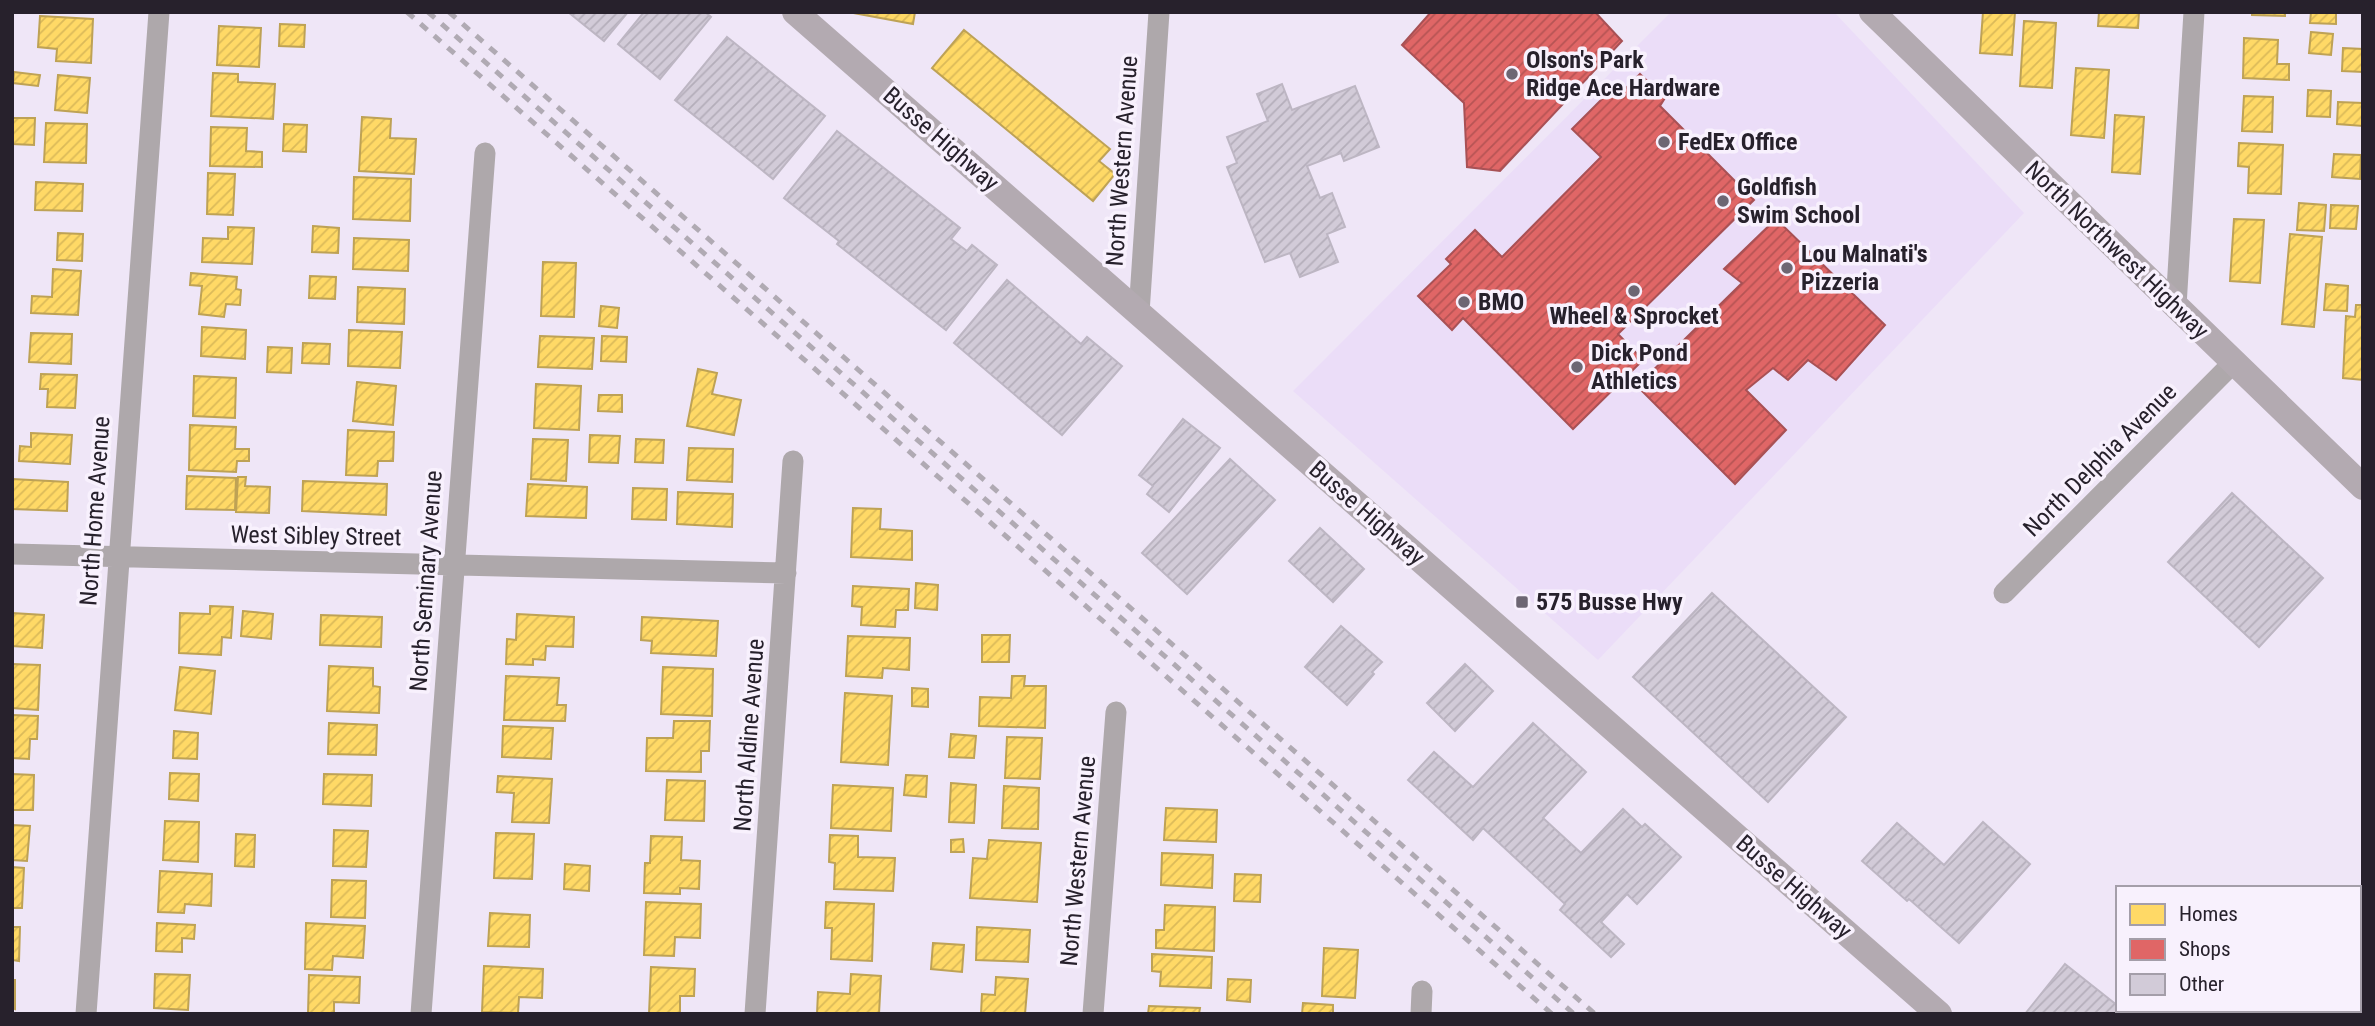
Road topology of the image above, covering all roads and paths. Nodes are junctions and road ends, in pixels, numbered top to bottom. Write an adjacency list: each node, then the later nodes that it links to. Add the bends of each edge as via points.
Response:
1 (159, 12): 13 (street, North Home Avenue)
2 (795, 12): 8 (main road, Busse Highway)
3 (1159, 12): 8 (street, North Western Avenue)
4 (1872, 12): 7 (main road, North Northwest Highway)
5 (2194, 12): 7 (street)
6 (485, 153): 14 (street, North Seminary Avenue)
7 (2176, 306): 9 (main road, North Northwest Highway)
8 (1139, 313): 24 (main road, Busse Highway)
9 (2233, 363): 11 (main road, North Northwest Highway); 16 (street, North Delphia Avenue)
10 (793, 461): 15 (street, North Aldine Avenue)
11 (2363, 487)
12 (12, 554): 13 (street, West Sibley Street)
13 (118, 557): 14 (street, West Sibley Street); 19 (street, North Home Avenue)
14 (453, 565): 15 (street, West Sibley Street); 20 (street, North Seminary Avenue)
15 (786, 573): 21 (street, North Aldine Avenue)
16 (2004, 593)
17 (1116, 712): 22 (street, North Western Avenue)
18 (1422, 991): 23 (street)
19 (86, 1014)
20 (421, 1014)
21 (755, 1014)
22 (1093, 1014)
23 (1421, 1014)
24 (1939, 1014)

